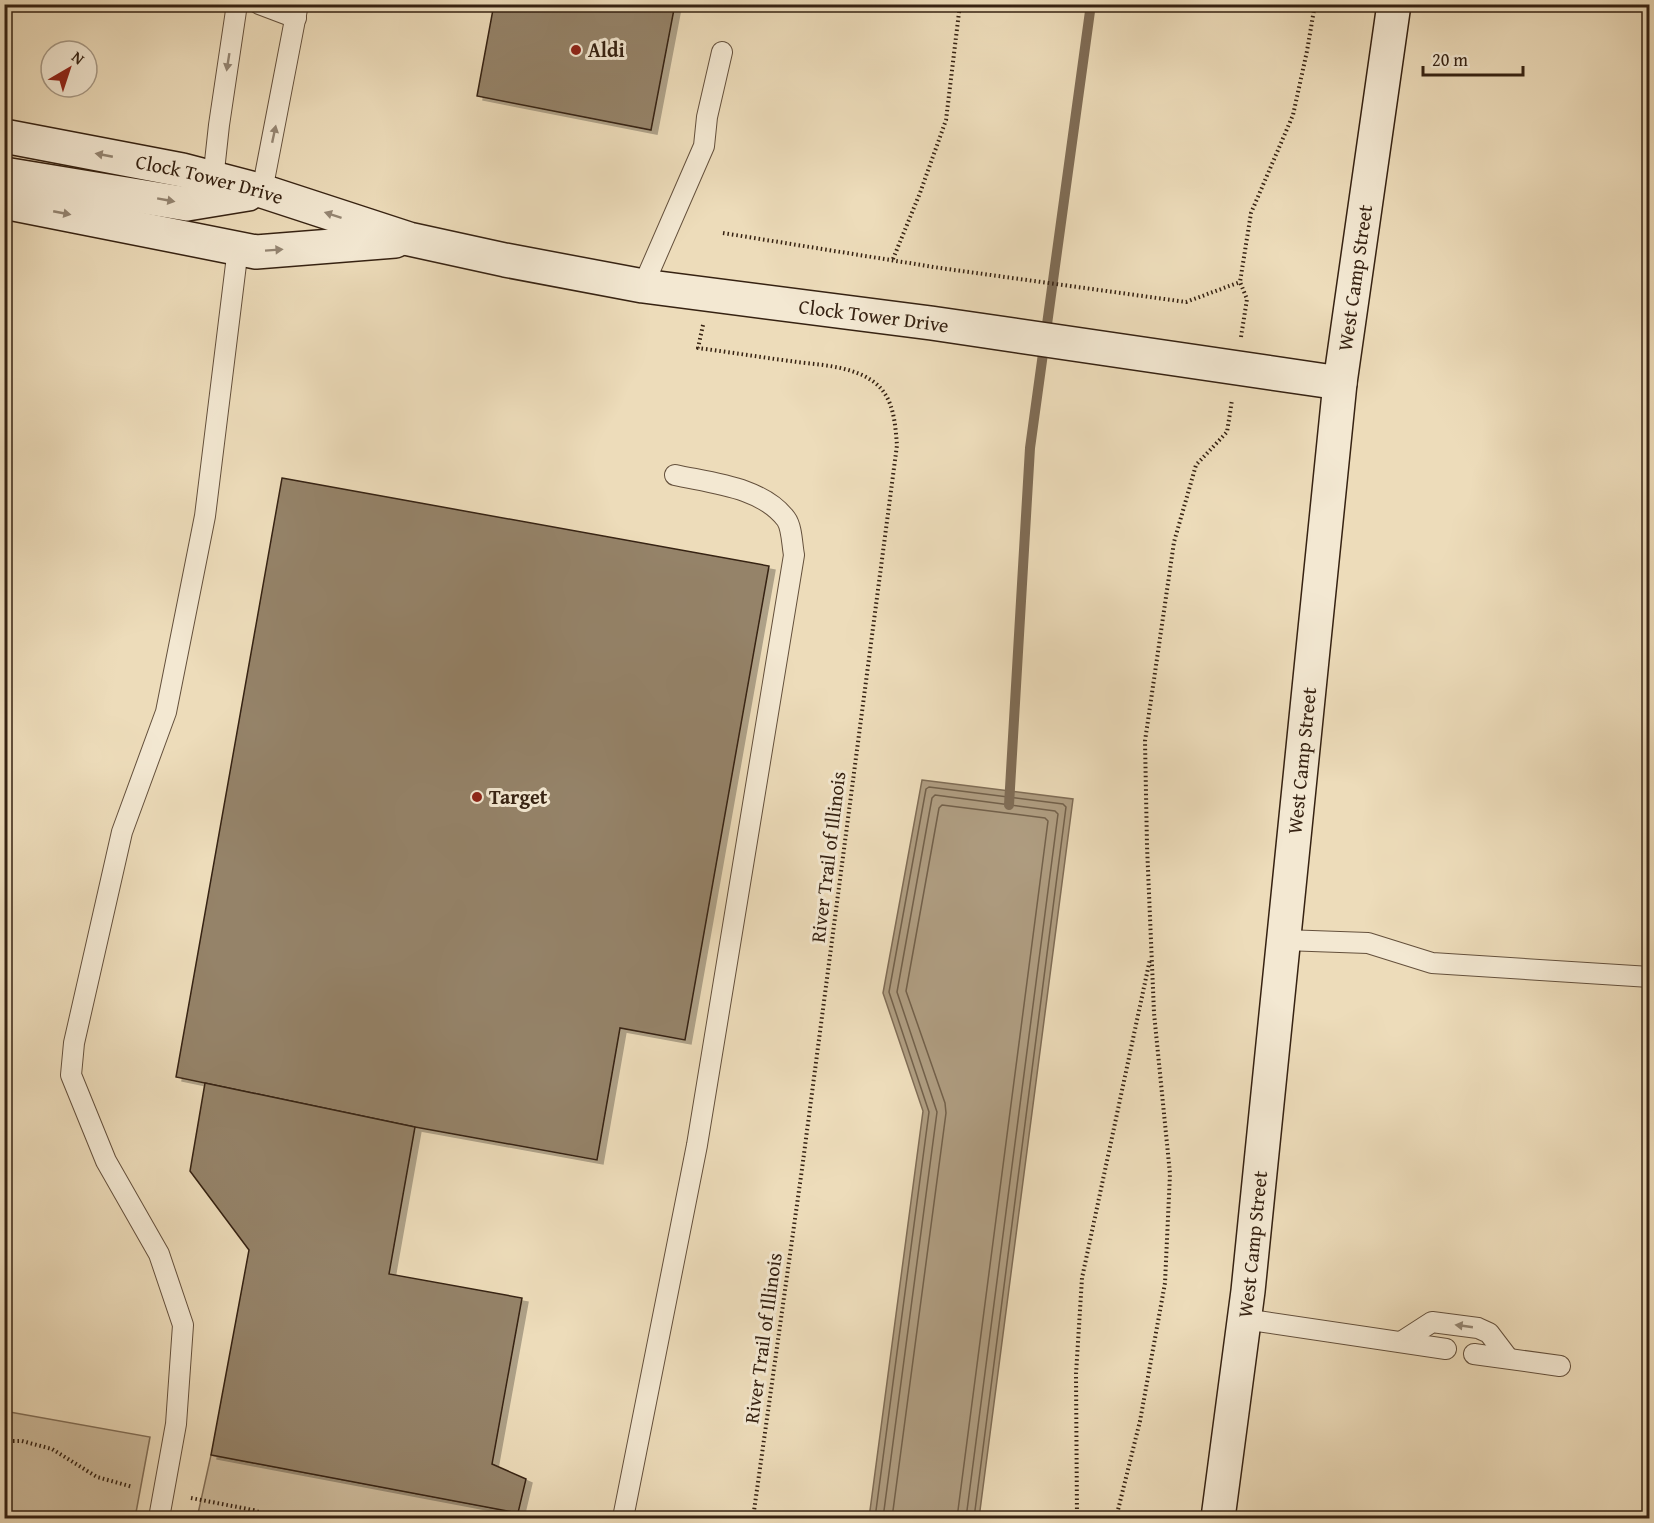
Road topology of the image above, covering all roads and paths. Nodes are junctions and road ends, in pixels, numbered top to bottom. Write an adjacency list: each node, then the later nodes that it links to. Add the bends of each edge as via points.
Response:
1 (237, 4): 10 (lane, one-way to 10)
2 (258, 4): 6 (lane)
3 (960, 4): 16 (path, via 946,120)
4 (1315, 4): 17 (path, via 1293,115 1251,213)
5 (1394, 4): 21 (main road, West Camp Street)
6 (297, 11): 11 (lane, one-way to 6)
7 (722, 52): 18 (lane, via 704,146)
8 (4, 136): 10 (main road, Clock Tower Drive, one-way to 8, via 182,170)
9 (4, 174): 11 (main road, one-way to 11, via 187,204)
10 (213, 180): 11 (main road, Clock Tower Drive)
11 (262, 191): 14 (main road, Clock Tower Drive, one-way to 11)
12 (4, 202): 15 (main road, Clock Tower Drive, one-way to 15)
13 (723, 233): 16 (path)
14 (409, 239): 15 (main road, Clock Tower Drive, one-way to 14, via 256,252); 18 (main road, Clock Tower Drive)
15 (238, 249): 36 (lane, via 205,516 166,712 122,832 74,1042 71,1075 105,1161 159,1254 183,1325 176,1424)
16 (893, 259): 17 (path, via 1186,302)
17 (1240, 282): 19 (path)
18 (643, 286): 21 (main road, Clock Tower Drive, via 931,323)
19 (1247, 299)
20 (698, 348): 39 (path, River Trail of Illinois, via 861,375 886,395 895,419 897,446)
21 (1340, 383): 24 (main road, West Camp Street)
22 (1227, 432): 25 (path, via 1196,465 1173,542 1145,741)
23 (675, 475): 38 (lane, via 765,501 788,520 794,555 697,1145)
24 (1284, 940): 26 (lane, via 1368,943 1432,963); 27 (main road, West Camp Street)
25 (1152, 952): 40 (path, via 1082,1278 1076,1374); 41 (path, via 1170,1174 1166,1282 1140,1421)
26 (1650, 977)
27 (1244, 1319): 28 (lane); 42 (main road, West Camp Street)
28 (1401, 1342): 29 (lane); 31 (lane, one-way to 28, via 1489,1333 1478,1328 1432,1322)
29 (1446, 1349)
30 (1474, 1354): 31 (lane)
31 (1508, 1358): 32 (lane)
32 (1560, 1366)
33 (4, 1441): 34 (path, via 52,1449 97,1477)
34 (133, 1487)
35 (191, 1498): 37 (path)
36 (159, 1518)
37 (276, 1518)
38 (623, 1518)
39 (753, 1518)
40 (1077, 1518)
41 (1116, 1518)
42 (1218, 1518)

